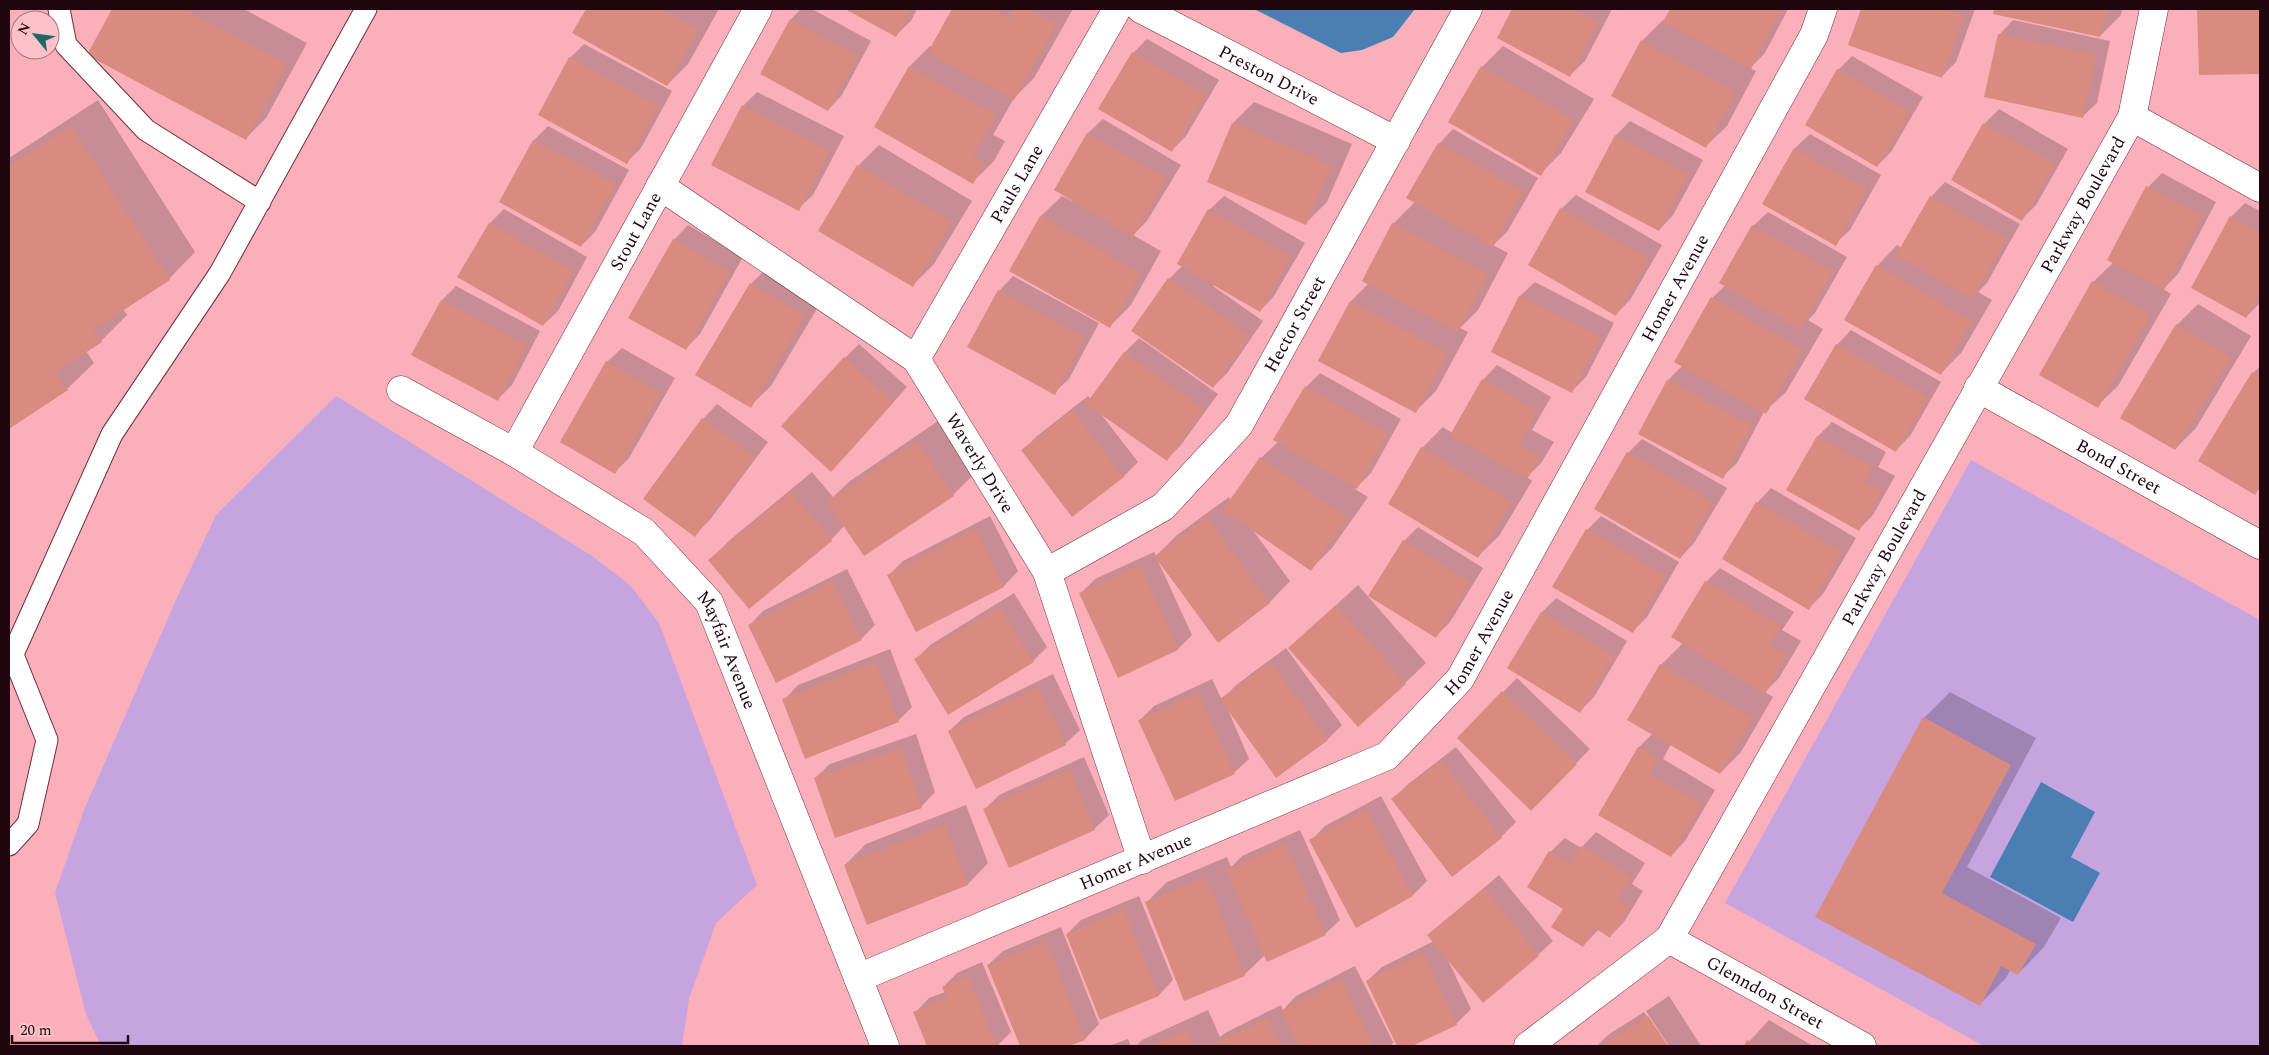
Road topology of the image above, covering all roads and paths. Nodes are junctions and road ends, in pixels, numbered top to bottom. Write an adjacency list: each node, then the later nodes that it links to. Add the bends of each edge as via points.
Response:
1 (59, 9): 13 (lane, via 66,45 146,130)
2 (366, 9): 13 (lane)
3 (758, 9): 11 (street, Stout Lane)
4 (1117, 9): 14 (street, Pauls Lane)
5 (1141, 9): 10 (street, Preston Drive)
6 (1468, 9): 10 (street, Hector Street)
7 (1823, 9): 22 (street, Homer Avenue, via 1814,35 1460,679 1387,756)
8 (2154, 9): 9 (street, Parkway Boulevard)
9 (2132, 117): 12 (street); 15 (street, Parkway Boulevard)
10 (1396, 141): 19 (street, Hector Street, via 1239,425 1163,507)
11 (660, 186): 14 (street, Waverly Drive); 17 (street, Stout Lane)
12 (2260, 188)
13 (260, 202): 20 (lane, via 220,273 112,434)
14 (916, 359): 19 (street, Waverly Drive)
15 (1978, 388): 18 (street, Bond Street); 23 (street, Parkway Boulevard)
16 (401, 390): 17 (street, Mayfair Avenue)
17 (514, 452): 24 (street, Mayfair Avenue, via 644,532 709,602)
18 (2260, 546)
19 (1047, 572): 22 (street, Waverly Drive)
20 (11, 650): 21 (lane, via 47,740 28,824)
21 (9, 845)
22 (1142, 860): 24 (street, Homer Avenue)
23 (1669, 939): 26 (street, Parkway Boulevard); 27 (street, Glenndon Street)
24 (858, 978): 25 (street, Mayfair Avenue)
25 (885, 1046)
26 (1528, 1046)
27 (1862, 1046)

